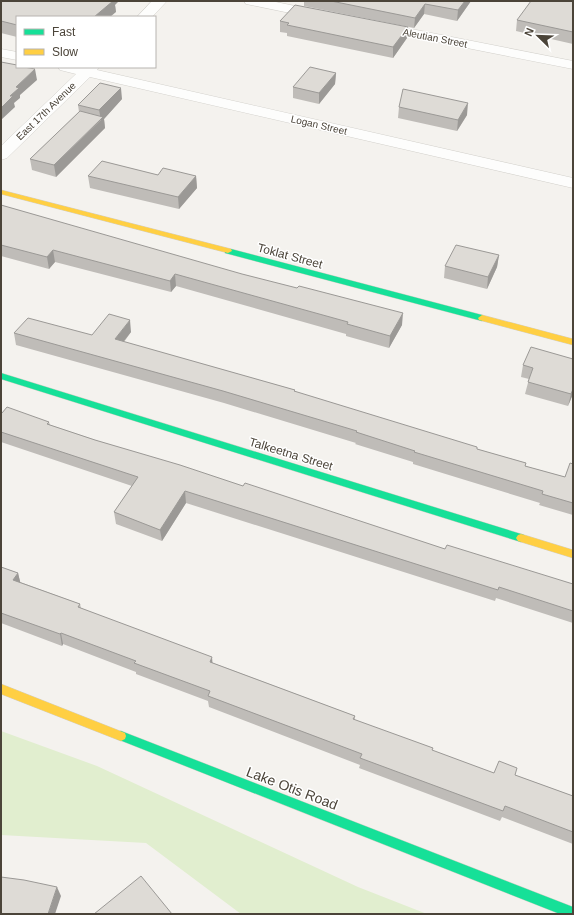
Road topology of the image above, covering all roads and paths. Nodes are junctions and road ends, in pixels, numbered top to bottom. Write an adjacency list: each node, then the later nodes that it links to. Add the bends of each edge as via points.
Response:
1 (160, 1): 4 (street)
2 (251, 1): 3 (street)
3 (275, 3): 5 (street)
4 (145, 16)
5 (334, 18)
6 (365, 24): 9 (street, Aleutian Street)
7 (1, 52): 8 (street)
8 (16, 56)
9 (573, 66)
10 (72, 68): 11 (street, Logan Street)
11 (89, 70): 12 (street, East 17th Avenue); 13 (street, Logan Street)
12 (1, 155)
13 (573, 183)
14 (1, 192): 15 (street, Toklat Street)
15 (573, 342)
16 (1, 376): 17 (street, Talkeetna Street)
17 (573, 554)
18 (1, 689): 19 (street, Lake Otis Road)
19 (573, 913)

